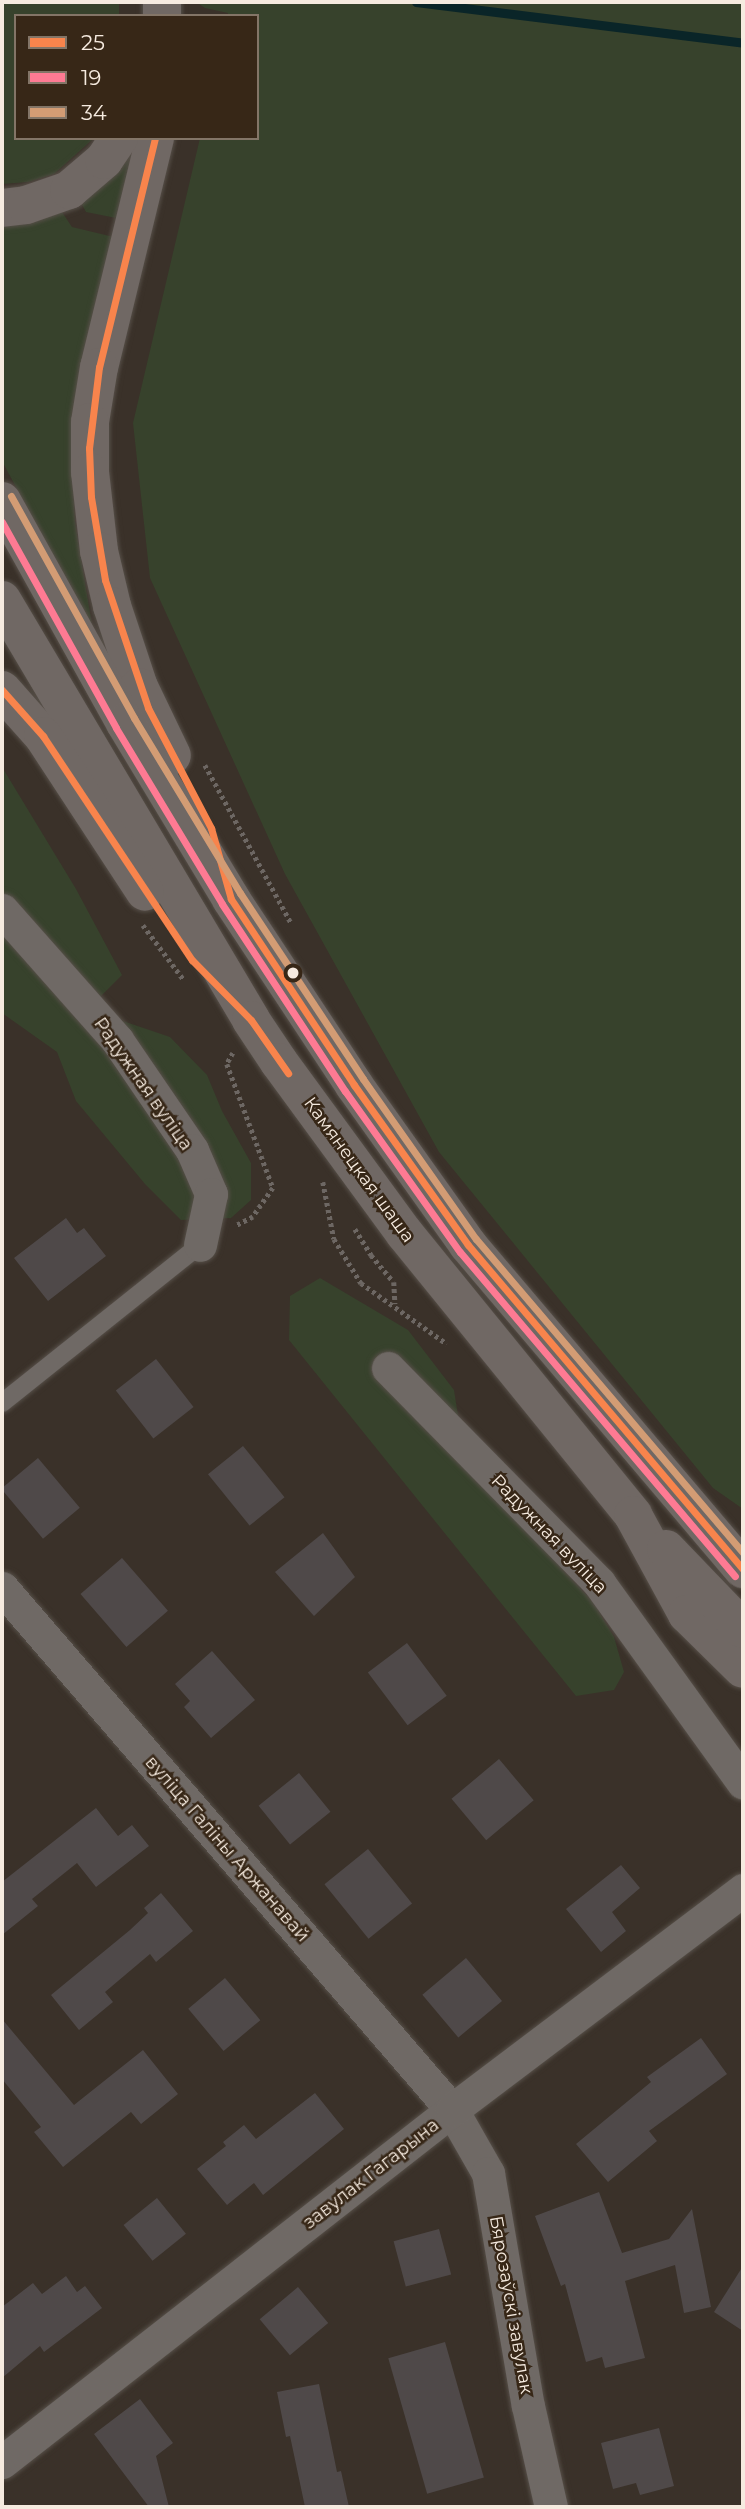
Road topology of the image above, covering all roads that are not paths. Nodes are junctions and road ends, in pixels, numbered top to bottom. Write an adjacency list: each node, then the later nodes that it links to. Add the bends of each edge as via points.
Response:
1 (118, 140): 3 (main road, via 104,160 69,190 48,200)
2 (155, 140): 7 (main road, via 99,367 90,422 91,497 105,580 139,687 211,828)
3 (2, 208)
4 (2, 501): 7 (main road, via 125,723)
5 (2, 600): 9 (main road, Камянецкая шаша)
6 (2, 690): 9 (main road, via 43,736)
7 (231, 899): 14 (main road, via 354,1085 468,1245)
8 (2, 910): 10 (street, Радужная вуліца, via 117,1040 192,1150 211,1194)
9 (244, 1034): 13 (main road, Камянецкая шаша)
10 (200, 1245): 12 (lane)
11 (388, 1368): 18 (street, Радужная вуліца, via 599,1583)
12 (2, 1403)
13 (633, 1515): 16 (main road); 17 (main road, Камянецкая шаша, via 687,1614)
14 (743, 1569)
15 (2, 1588): 20 (street, вуліца Галіны Аржанавай)
16 (743, 1629)
17 (743, 1669)
18 (743, 1783)
19 (743, 1890): 20 (street, завулак Гагарына)
20 (452, 2110): 21 (street, завулак Гагарына); 22 (street, Бярозаўскі завулак, via 488,2173 528,2406)
21 (2, 2462)
22 (551, 2507)

